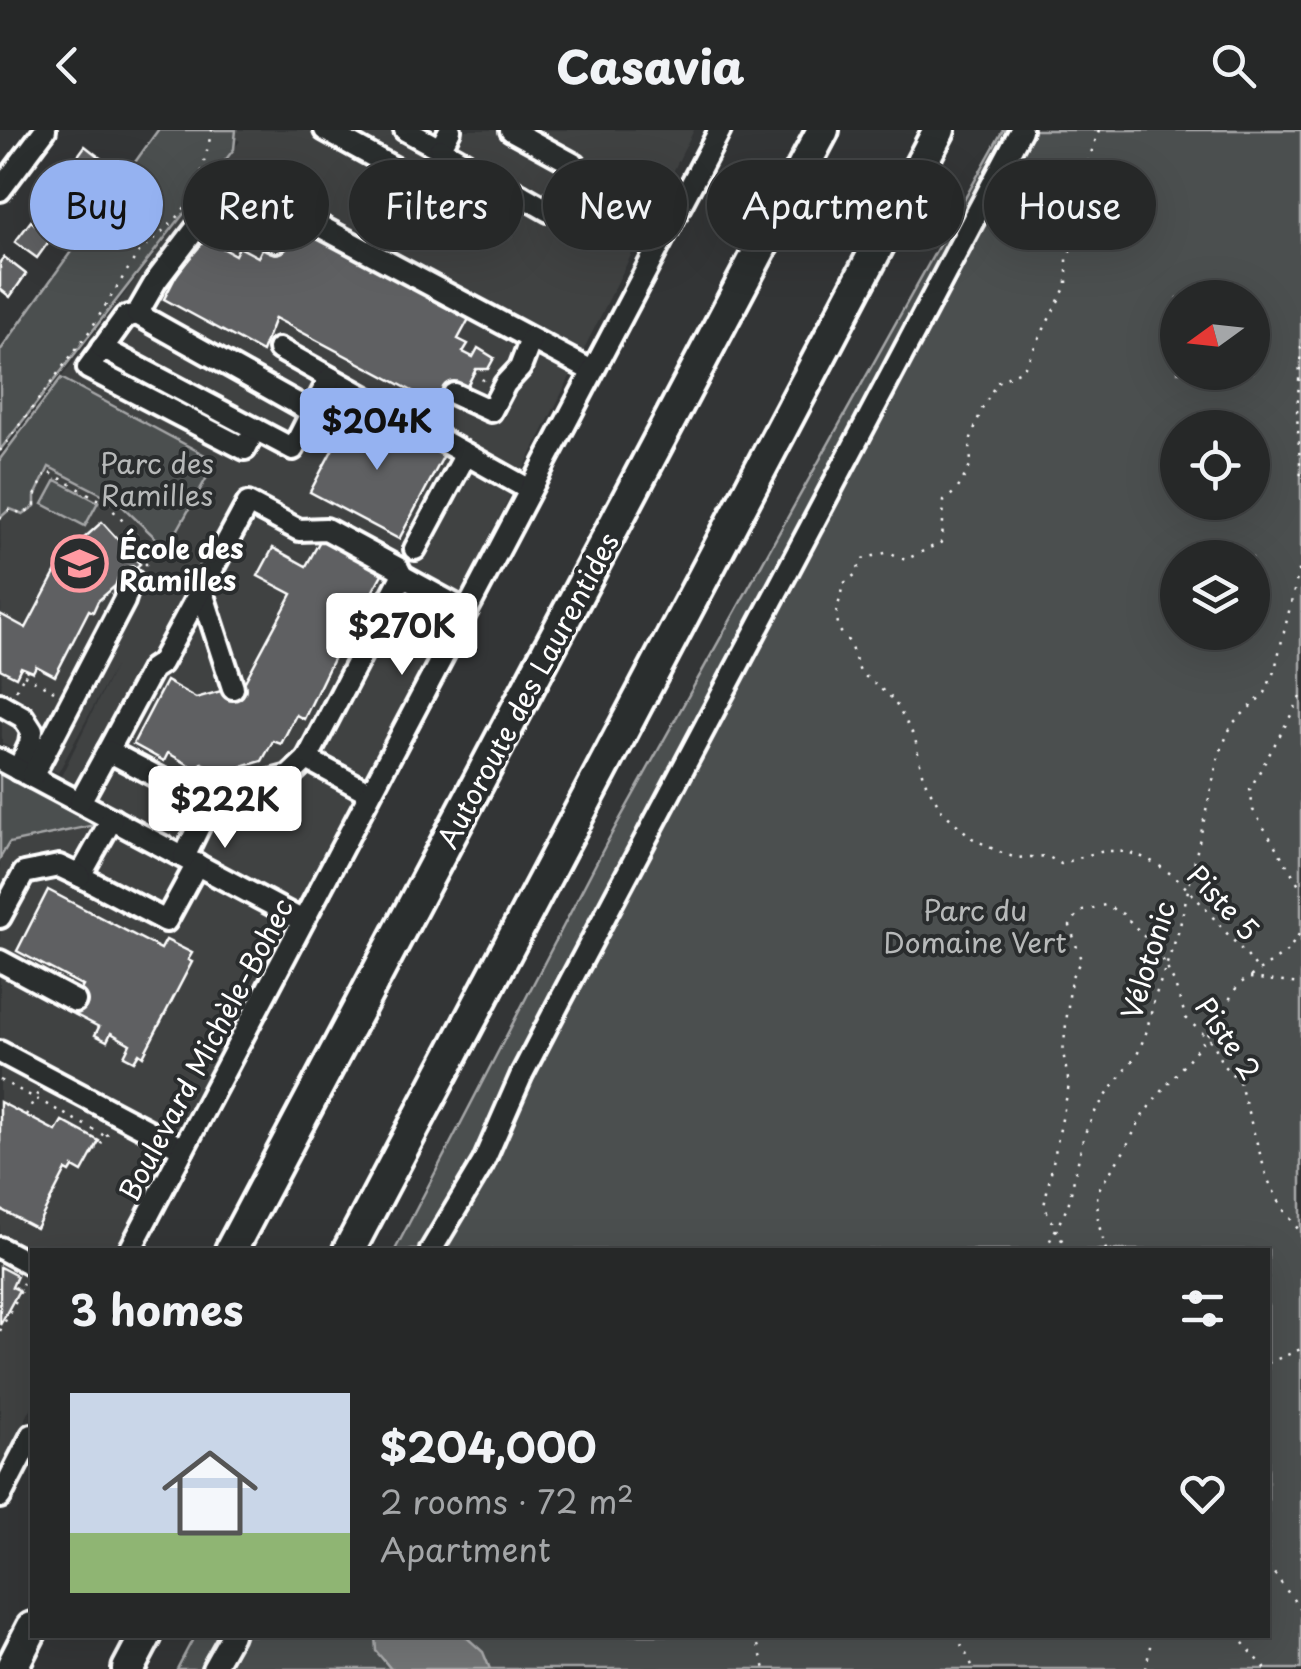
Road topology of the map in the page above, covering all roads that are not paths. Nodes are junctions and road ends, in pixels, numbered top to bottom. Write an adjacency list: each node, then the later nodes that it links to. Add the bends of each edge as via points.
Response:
1 (45, 130): 14 (street)
2 (325, 130): 10 (street)
3 (406, 130): 9 (street)
4 (511, 130): 15 (street, via 574,165 549,210)
5 (720, 130): 23 (street, Boulevard Michèle-Bohec)
6 (823, 130): 12 (highway, Autoroute des Laurentides)
7 (939, 130): 13 (highway)
8 (1021, 130): 55 (street, via 561,999 473,1183)
9 (445, 139): 11 (street)
10 (380, 160)
11 (474, 160)
12 (807, 160)
13 (923, 160)
14 (0, 190)
15 (523, 196)
16 (329, 232): 21 (street)
17 (183, 246): 20 (street)
18 (760, 250): 53 (highway, Autoroute des Laurentides)
19 (876, 250): 54 (highway)
20 (136, 314): 26 (street); 26 (street, via 124,317 102,348 293,449)
21 (531, 339): 23 (street); 25 (street, via 491,412)
22 (279, 349): 24 (street)
23 (592, 371): 28 (street, Boulevard Michèle-Bohec)
24 (330, 378): 26 (street); 27 (street)
25 (454, 394)
26 (312, 412)
27 (466, 454): 28 (street); 29 (street)
28 (530, 490): 33 (street, Boulevard Michèle-Bohec)
29 (415, 549)
30 (138, 574): 38 (street)
31 (402, 576): 32 (street, via 326,529 299,530 248,503); 33 (street); 37 (street)
32 (201, 589): 34 (street); 36 (street)
33 (466, 610): 39 (street, Boulevard Michèle-Bohec)
34 (233, 688)
35 (6, 702): 38 (street, via 32,731)
36 (108, 750): 40 (street); 41 (street)
37 (307, 759): 39 (street); 40 (street, via 289,776)
38 (17, 769): 41 (street)
39 (370, 793): 46 (street, Boulevard Michèle-Bohec)
40 (204, 800): 43 (street)
41 (80, 802): 42 (street)
42 (112, 819): 43 (street); 44 (street)
43 (190, 860): 44 (street, via 166,921); 46 (street)
44 (80, 876): 45 (street, via 59,866 24,874)
45 (0, 916)
46 (303, 921): 50 (street, Boulevard Michèle-Bohec)
47 (0, 961): 48 (street)
48 (76, 1001)
49 (0, 1052): 50 (street)
50 (183, 1149): 52 (street, Boulevard Michèle-Bohec)
51 (0, 1248): 56 (street)
52 (131, 1248)
53 (233, 1248)
54 (350, 1248)
55 (432, 1248)
56 (30, 1263)
57 (30, 1439): 58 (street)
58 (0, 1497)
59 (30, 1632): 62 (highway)
60 (144, 1638): 63 (highway)
61 (230, 1638): 64 (street)
62 (11, 1669)
63 (128, 1669)
64 (214, 1669)

